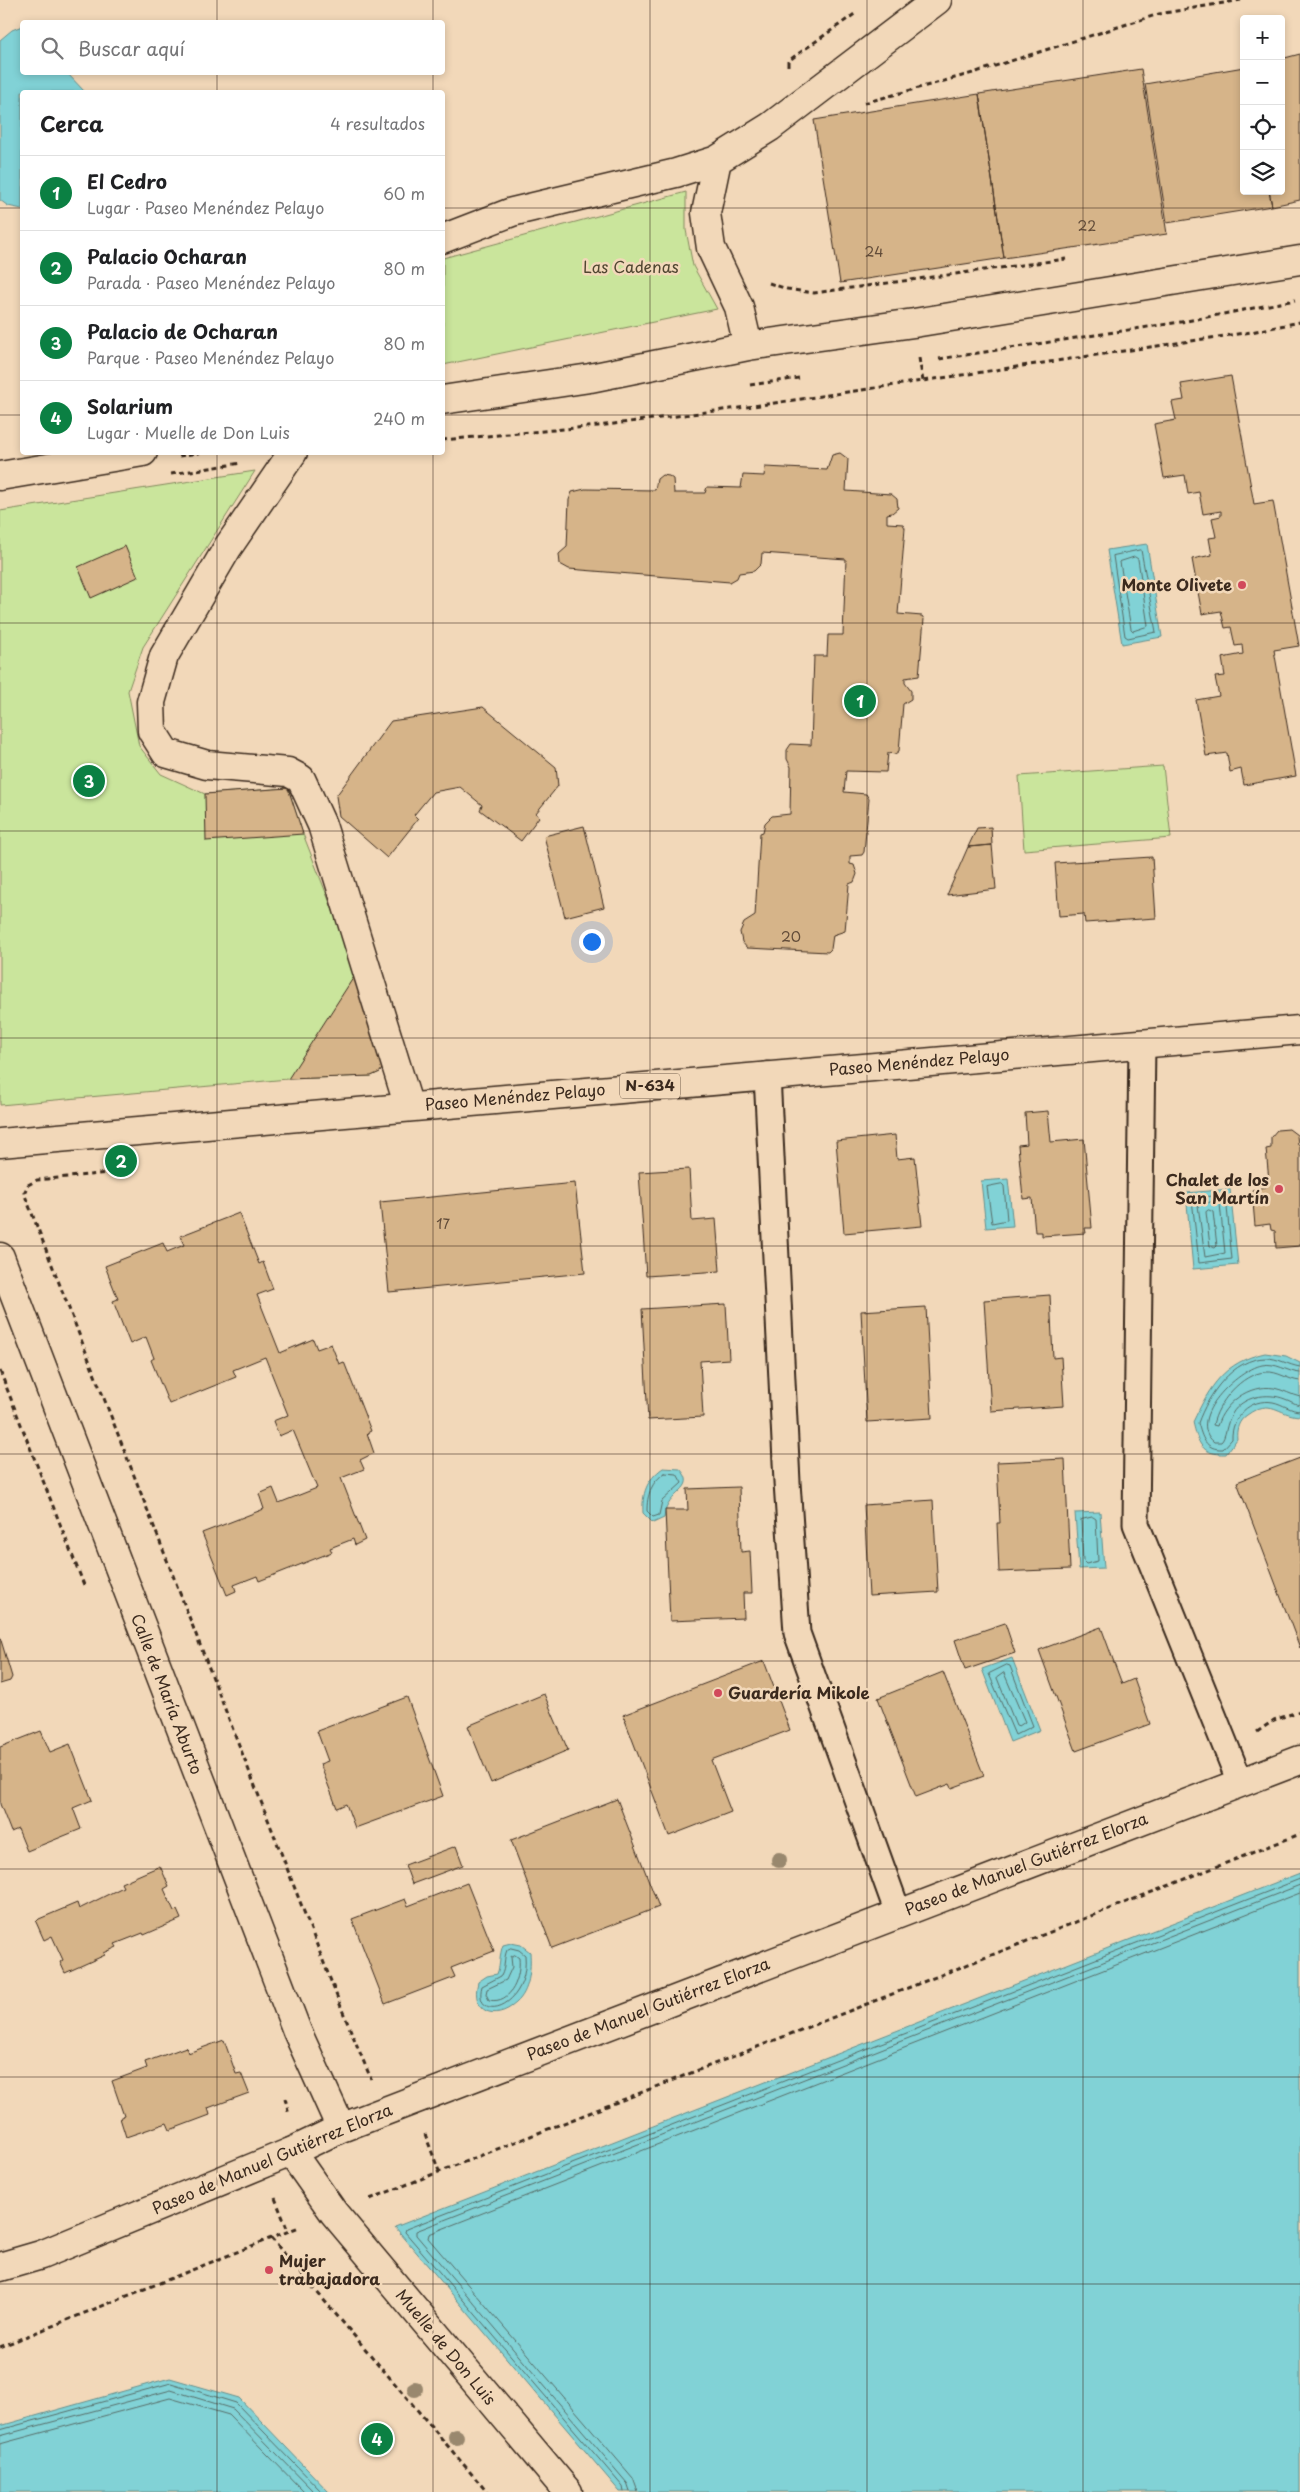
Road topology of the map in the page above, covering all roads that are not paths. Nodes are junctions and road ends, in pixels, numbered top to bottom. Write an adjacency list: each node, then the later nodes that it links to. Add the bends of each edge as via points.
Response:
1 (938, 0): 2 (main road, via 770,126)
2 (717, 160): 3 (main road, via 676,173 512,212); 5 (main road, via 706,212 711,248 739,307)
3 (445, 238)
4 (1300, 260): 5 (main road)
5 (748, 346): 6 (main road, via 590,378)
6 (445, 400)
7 (124, 455): 9 (main road)
8 (291, 455): 13 (main road, via 228,548 164,656 151,702 152,731 166,753 207,765 288,772 302,779 322,825)
9 (0, 476)
10 (1300, 1030): 11 (main road, Paseo Menéndez Pelayo / N-634)
11 (1142, 1043): 12 (main road, Paseo Menéndez Pelayo / N-634); 17 (lane, via 1136,1524)
12 (766, 1075): 13 (main road, Paseo Menéndez Pelayo / N-634); 18 (lane, via 797,1633)
13 (409, 1107): 14 (main road, Paseo Menéndez Pelayo / N-634)
14 (0, 1143)
15 (0, 1257): 19 (main road, Calle de María Aburto, via 296,2031)
16 (1300, 1760): 17 (main road, Paseo de Manuel Gutiérrez Elorza)
17 (1240, 1782): 18 (main road, Paseo de Manuel Gutiérrez Elorza)
18 (898, 1913): 19 (main road, Paseo de Manuel Gutiérrez Elorza)
19 (341, 2128): 20 (main road, Paseo de Manuel Gutiérrez Elorza)
20 (291, 2152): 21 (main road, Paseo de Manuel Gutiérrez Elorza, via 41,2255); 22 (main road, Muelle de Don Luis, via 334,2213)
21 (0, 2267)
22 (568, 2492)

